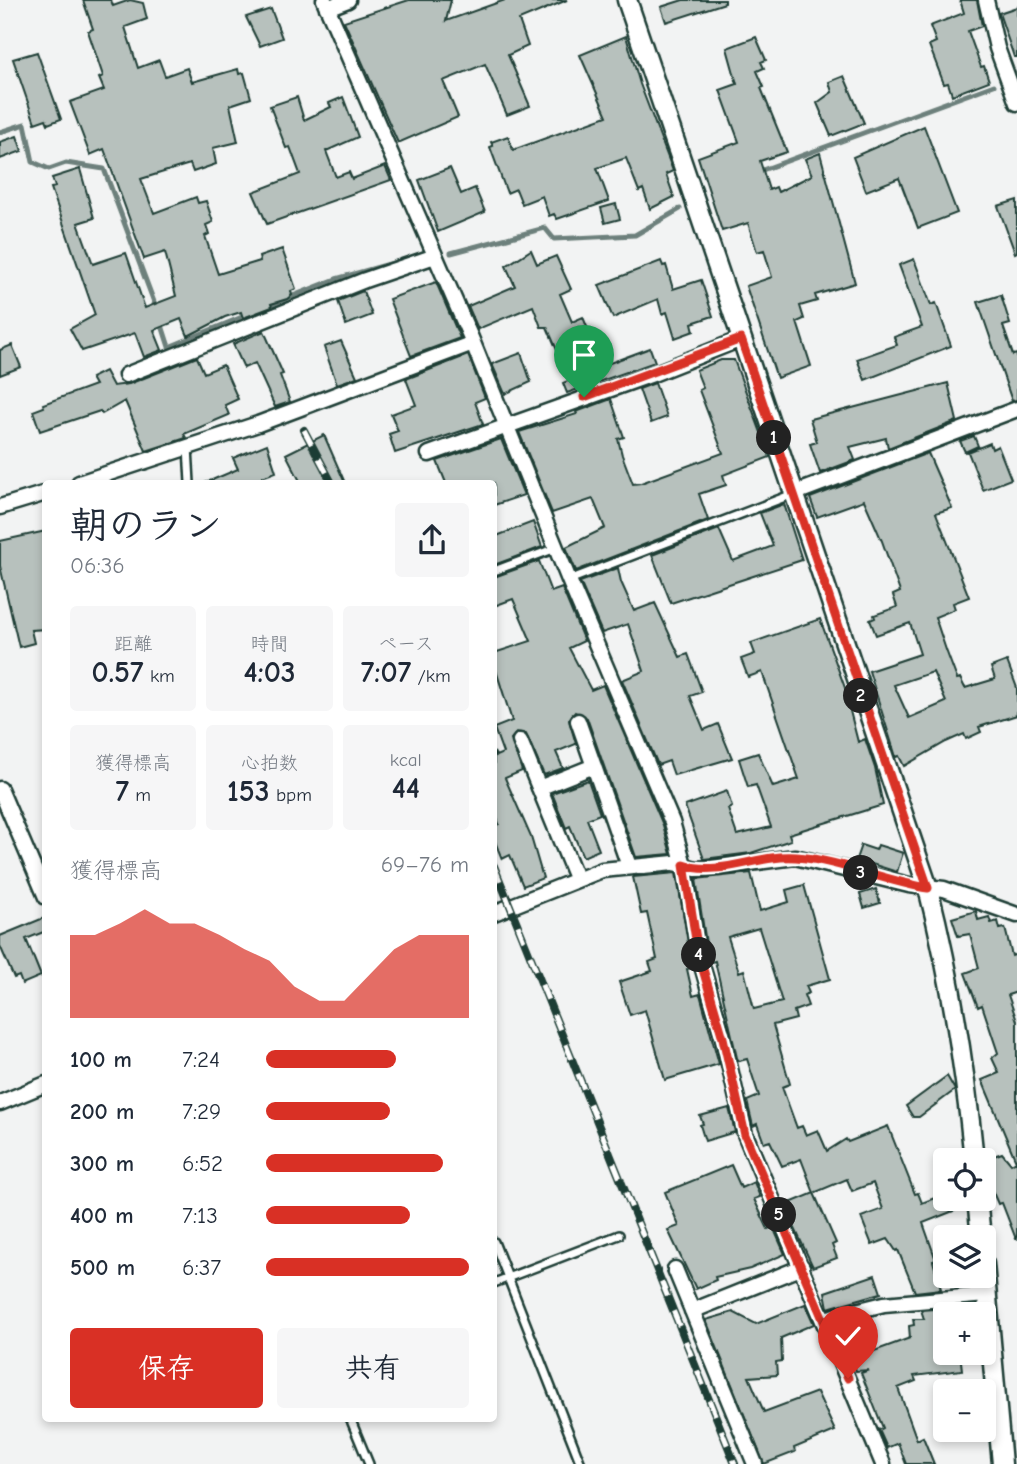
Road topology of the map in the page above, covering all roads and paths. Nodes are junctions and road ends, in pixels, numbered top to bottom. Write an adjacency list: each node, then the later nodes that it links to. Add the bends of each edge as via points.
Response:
1 (348, 0): 4 (street)
2 (627, 0): 7 (street)
3 (986, 0): 5 (street)
4 (325, 4): 6 (street)
5 (1017, 103)
6 (435, 256): 8 (street); 9 (street)
7 (741, 339): 11 (street); 17 (street)
8 (473, 343): 11 (street); 12 (street)
9 (126, 375)
10 (1017, 409): 17 (street)
11 (505, 424): 13 (street); 19 (street)
12 (188, 447): 14 (street); 15 (lane)
13 (429, 454)
14 (88, 480)
15 (190, 480)
16 (42, 494): 18 (street)
17 (793, 494): 21 (lane); 31 (street)
18 (0, 507)
19 (556, 548): 20 (lane); 21 (street)
20 (497, 570)
21 (569, 580): 27 (street, via 673,822)
22 (578, 721): 24 (street)
23 (520, 741): 25 (street)
24 (594, 766): 25 (street); 28 (street)
25 (539, 788): 29 (street)
26 (0, 789): 30 (street)
27 (684, 865): 28 (street); 31 (street, via 712,868 795,857); 39 (street, via 698,952 745,1135)
28 (629, 866): 29 (street)
29 (576, 878): 32 (street)
30 (42, 888)
31 (928, 888): 33 (street, via 944,889); 36 (street, via 948,966)
32 (497, 911)
33 (1017, 915)
34 (42, 1086): 35 (street)
35 (0, 1103)
36 (973, 1148)
37 (619, 1235): 41 (lane)
38 (497, 1250): 41 (lane)
39 (802, 1267): 45 (street); 46 (street)
40 (675, 1269): 45 (street)
41 (508, 1278): 42 (lane); 49 (lane)
42 (497, 1282)
43 (986, 1288): 44 (street)
44 (986, 1295): 46 (street, via 884,1304); 52 (street)
45 (692, 1311): 50 (street)
46 (824, 1319): 51 (street)
47 (353, 1422): 48 (lane)
48 (369, 1464)
49 (581, 1464)
50 (755, 1464)
51 (883, 1464)
52 (1002, 1464)

